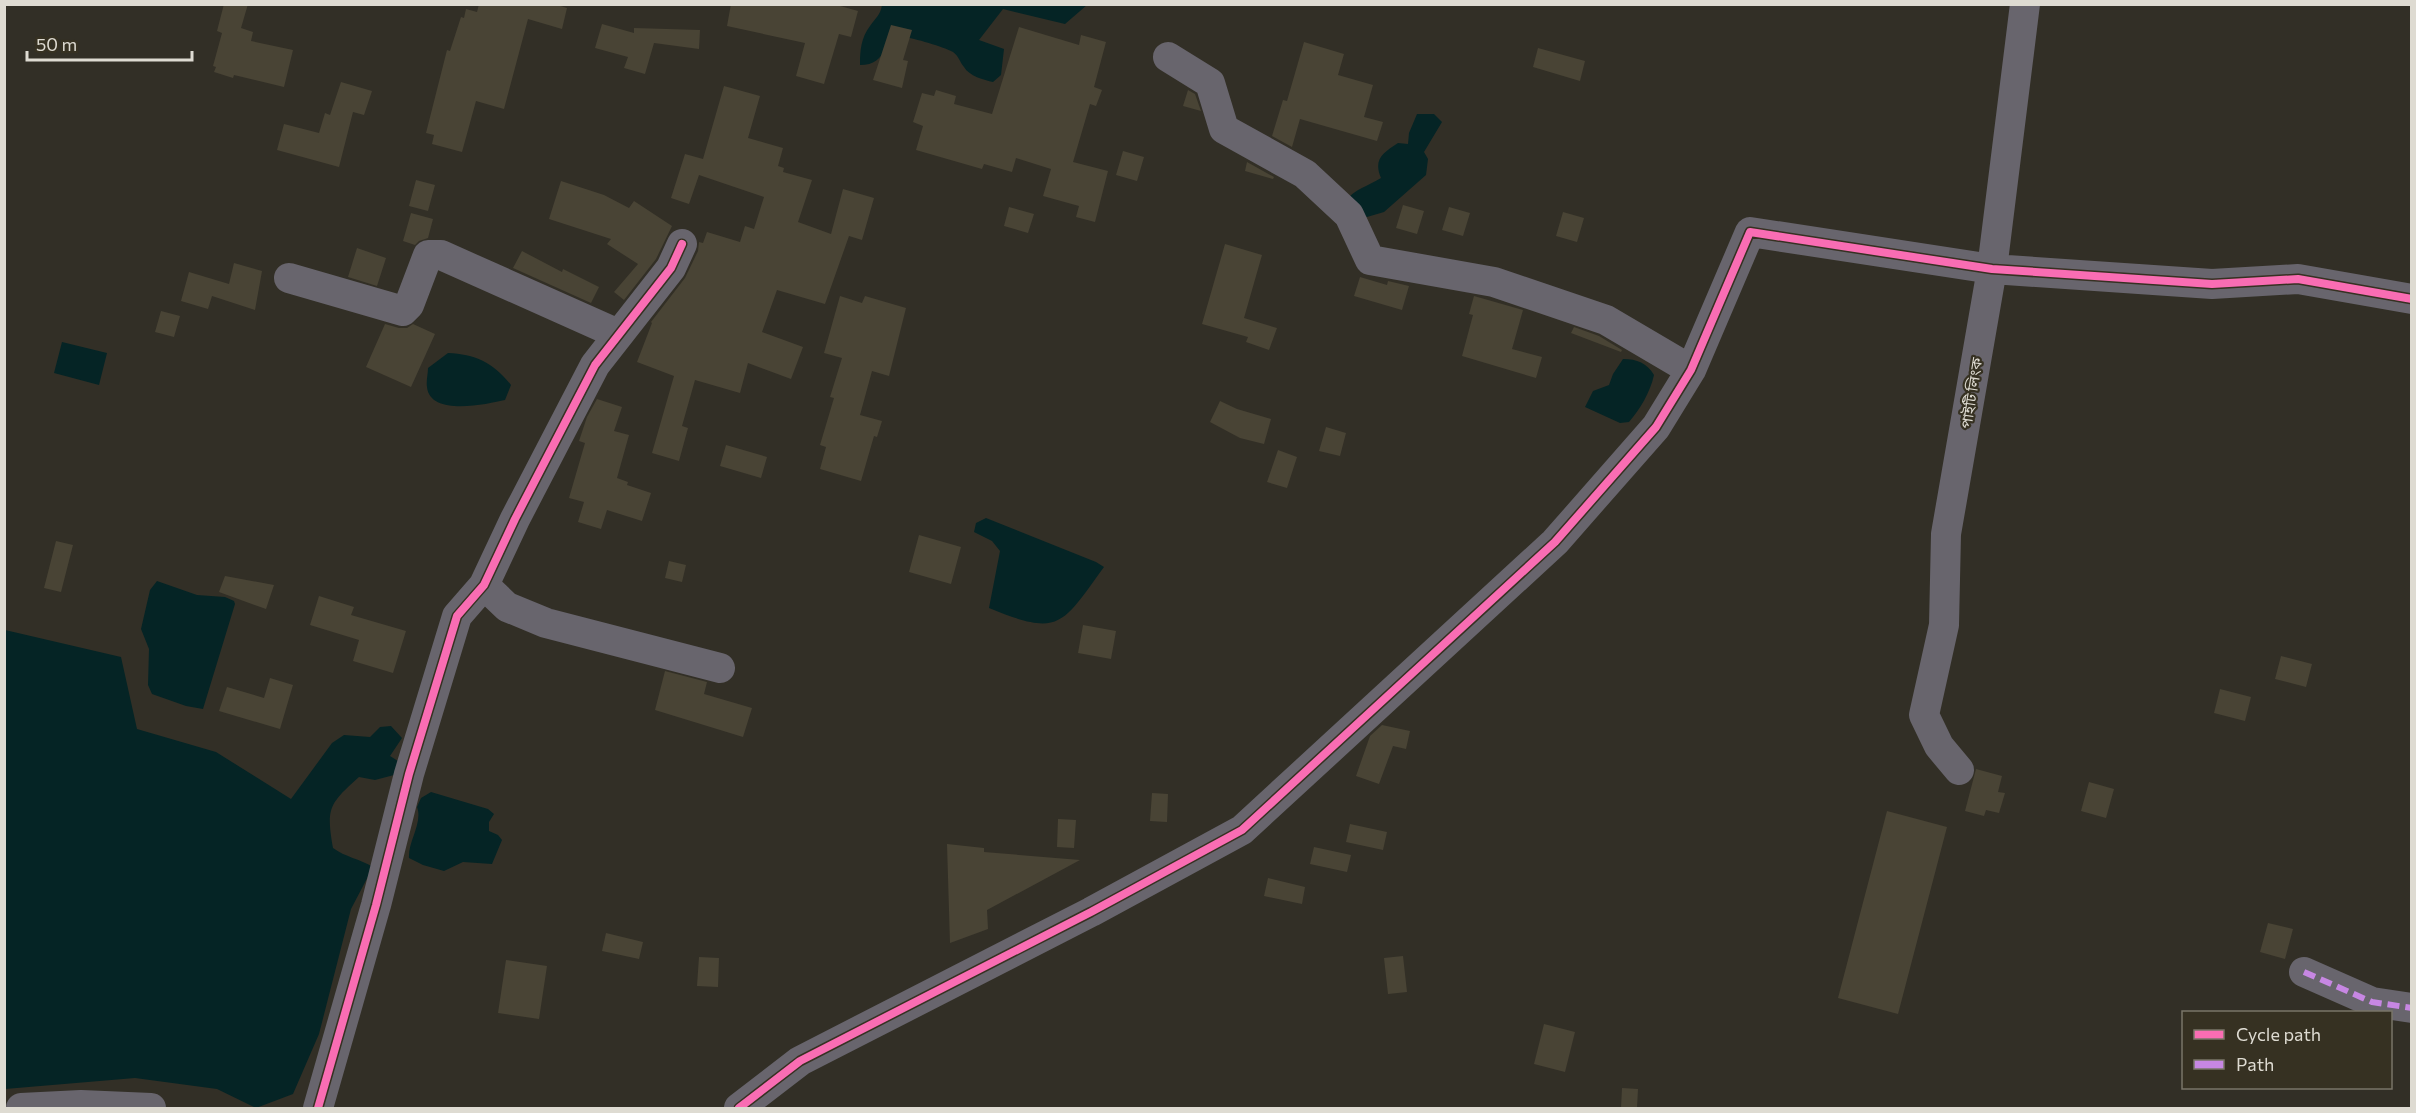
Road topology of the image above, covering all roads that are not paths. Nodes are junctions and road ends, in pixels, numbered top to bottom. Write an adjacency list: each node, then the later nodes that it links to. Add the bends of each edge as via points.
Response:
1 (2025, 4): 4 (street, পাইটি লিংক)
2 (1168, 57): 8 (street, via 1210,83 1224,129 1305,174 1349,215 1370,260 1494,282 1606,320)
3 (682, 244): 7 (street, via 670,268)
4 (1992, 269): 6 (street, via 2212,284 2298,279); 8 (street, via 1750,232); 11 (street, পাইটি লিংক, via 1946,534 1944,625 1924,715 1939,746)
5 (289, 278): 7 (street, via 403,311 409,305 428,255 441,255)
6 (2412, 299)
7 (618, 334): 9 (street, via 595,366)
8 (1691, 370): 17 (street, via 1656,427 1555,542 1242,830 800,1061)
9 (484, 585): 10 (street, via 507,608 546,623); 16 (street, via 457,616 435,681)
10 (720, 668)
11 (1959, 770)
12 (2304, 972): 13 (street, via 2372,1002)
13 (2412, 1008)
14 (21, 1108): 15 (street)
15 (151, 1108)
16 (318, 1108)
17 (739, 1108)

